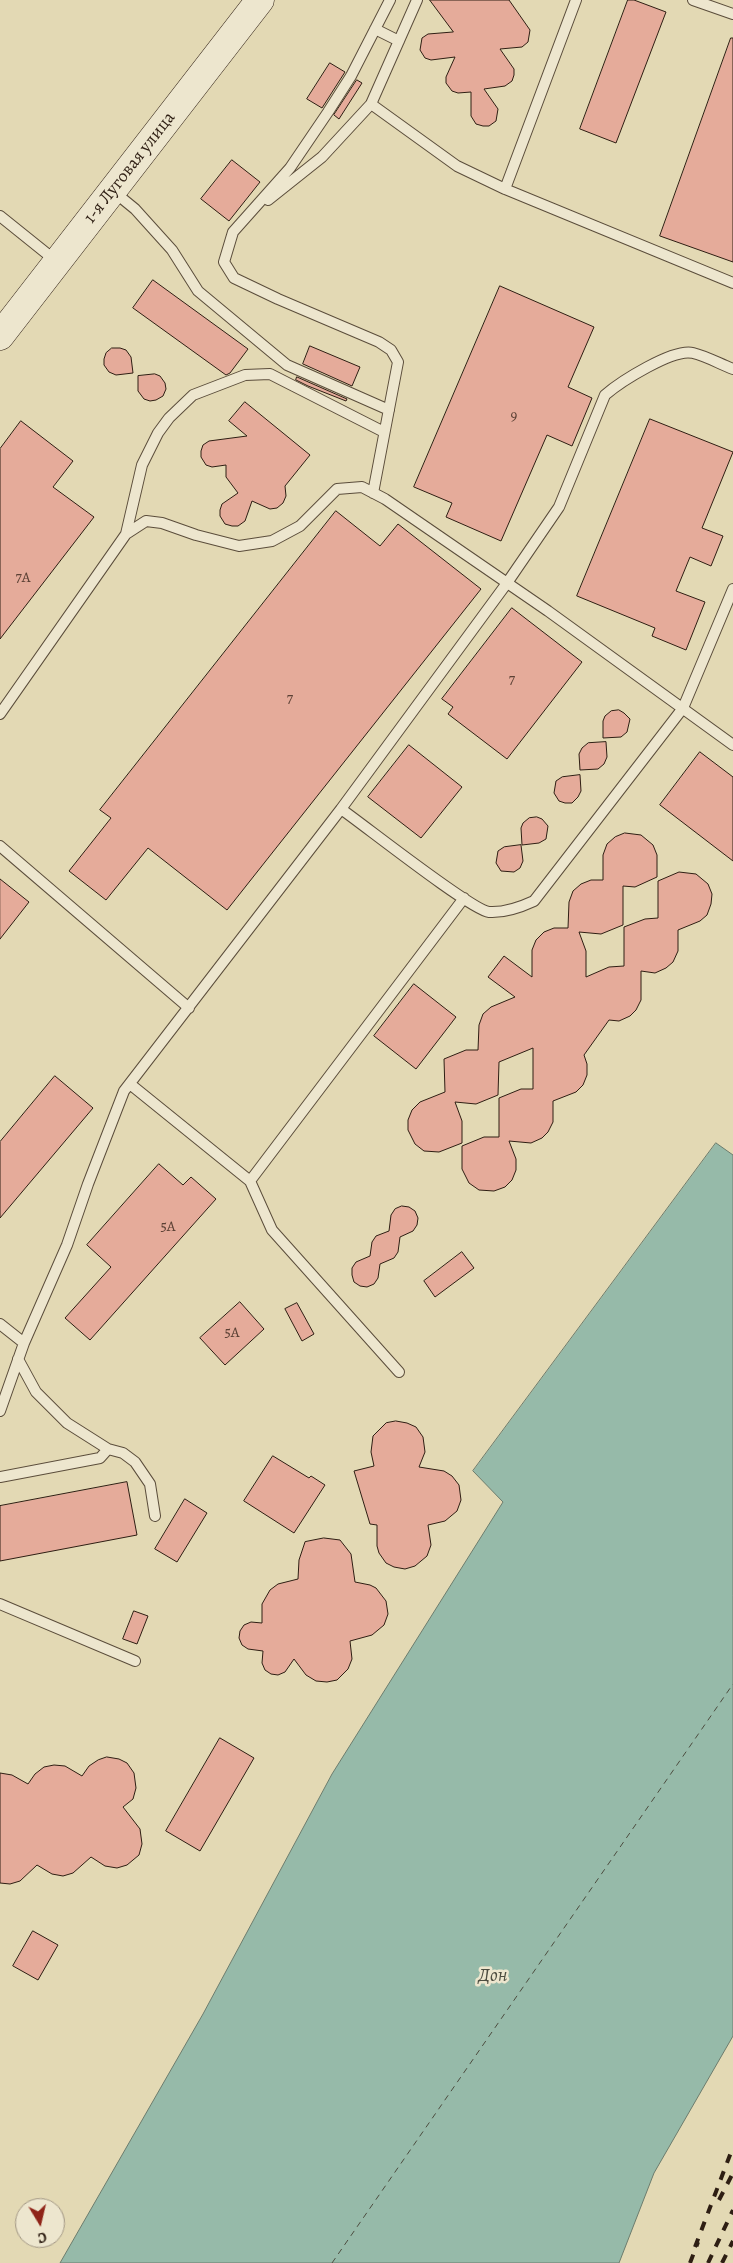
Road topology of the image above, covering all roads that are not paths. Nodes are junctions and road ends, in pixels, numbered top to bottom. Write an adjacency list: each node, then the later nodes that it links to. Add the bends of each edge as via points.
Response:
1 (260, 0): 11 (main road, 1-я Луговая улица)
2 (390, 0): 7 (lane)
3 (417, 0): 8 (lane)
4 (576, 0): 10 (lane)
5 (693, 0): 6 (lane)
6 (733, 14)
7 (375, 29): 8 (lane); 13 (lane, via 351,76 290,168)
8 (399, 40): 9 (lane)
9 (371, 104): 10 (lane, via 457,166); 13 (lane, via 322,157)
10 (505, 189): 15 (lane)
11 (112, 190): 14 (main road, 1-я Луговая улица); 18 (lane, via 135,209 172,250 198,291 287,365)
12 (0, 216): 14 (lane)
13 (244, 220): 18 (lane, via 233,232 224,262 234,278 391,350 398,362)
14 (57, 262): 16 (main road, 1-я Луговая улица)
15 (733, 283)
16 (0, 336)
17 (733, 369): 22 (lane, via 691,352 677,354 605,394 559,507)
18 (388, 410): 19 (lane)
19 (384, 432): 20 (lane); 21 (lane, via 270,374 245,376 194,395 169,418 142,465)
20 (373, 493): 21 (lane, via 362,487 337,489 300,526 272,541 239,546 146,521); 22 (lane)
21 (126, 534): 25 (lane)
22 (507, 583): 24 (lane); 27 (lane)
23 (733, 590): 24 (lane)
24 (682, 708): 26 (lane); 29 (lane, via 534,901 518,908 488,912)
25 (0, 714)
26 (733, 745)
27 (341, 808): 29 (lane); 30 (lane)
28 (0, 846): 30 (lane)
29 (464, 898): 32 (lane)
30 (189, 1008): 31 (lane)
31 (130, 1084): 32 (lane); 34 (lane, via 124,1091 67,1245)
32 (250, 1181): 36 (lane, via 272,1230)
33 (0, 1324): 34 (lane)
34 (24, 1343): 35 (lane)
35 (18, 1360): 37 (lane); 38 (lane, via 36,1392 67,1423)
36 (400, 1372)
37 (0, 1411)
38 (108, 1449): 39 (lane, via 100,1458); 40 (lane, via 123,1453 135,1462 150,1484)
39 (0, 1477)
40 (155, 1516)
41 (0, 1604): 42 (lane)
42 (136, 1661)

